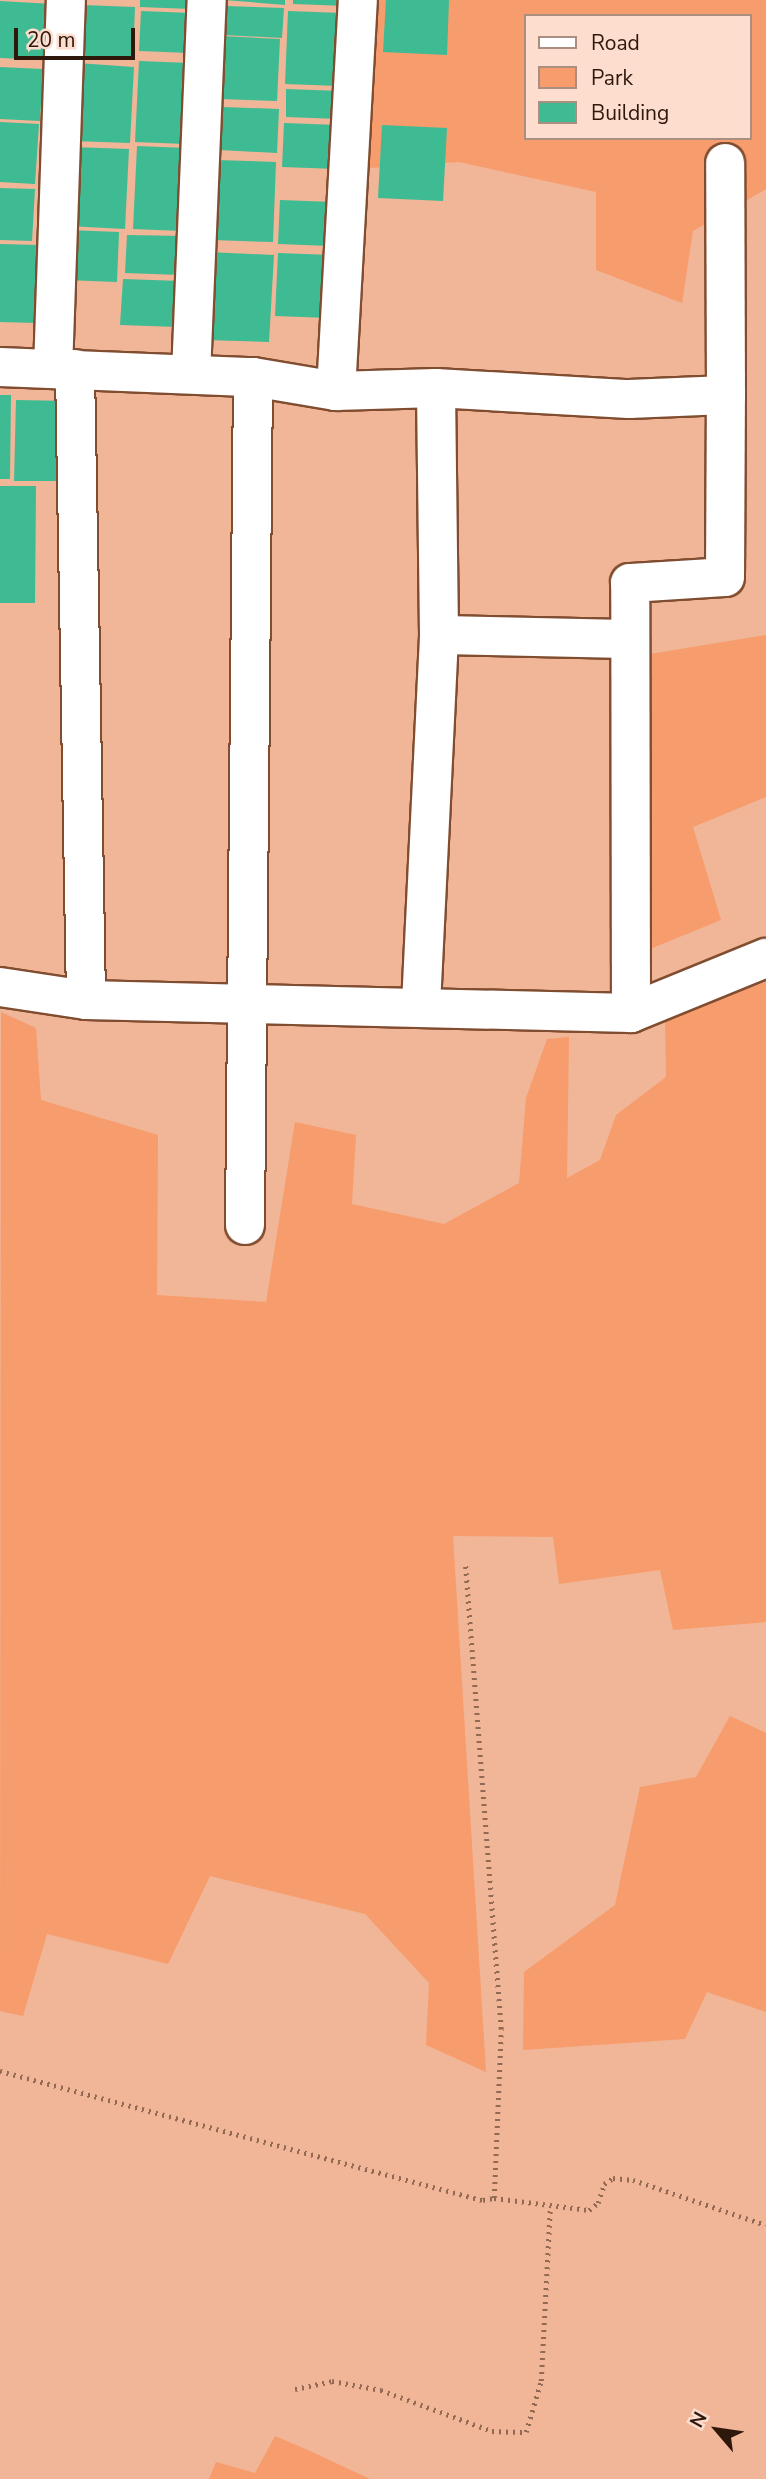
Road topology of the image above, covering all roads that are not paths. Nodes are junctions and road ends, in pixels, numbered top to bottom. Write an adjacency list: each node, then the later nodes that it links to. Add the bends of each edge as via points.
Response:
1 (66, 0): 6 (street)
2 (207, 0): 7 (street)
3 (358, 0): 10 (street)
4 (725, 163): 11 (street)
5 (0, 367): 6 (street)
6 (64, 369): 7 (street); 16 (street)
7 (191, 374): 8 (street)
8 (253, 377): 10 (street); 18 (street)
9 (436, 388): 10 (street); 11 (street, via 629,399); 12 (street)
10 (336, 391)
11 (726, 395): 13 (street, via 725,577 629,583)
12 (439, 635): 13 (street); 17 (street)
13 (630, 639): 19 (street)
14 (766, 958): 19 (street)
15 (0, 988): 16 (street)
16 (86, 1000): 18 (street)
17 (421, 1005): 18 (street); 19 (street)
18 (248, 1007): 20 (street)
19 (631, 1013)
20 (245, 1225)

